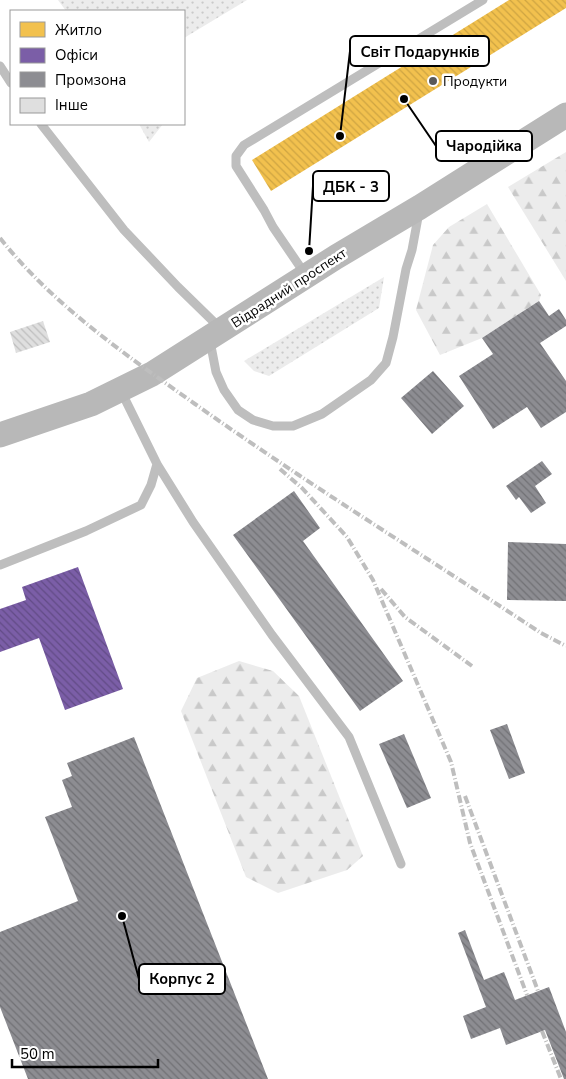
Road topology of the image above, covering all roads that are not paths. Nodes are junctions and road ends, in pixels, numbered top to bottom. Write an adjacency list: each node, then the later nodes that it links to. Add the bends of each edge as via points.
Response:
1 (484, 0): 7 (lane, via 237,152 236,166 273,228)
2 (0, 66): 3 (lane)
3 (10, 81)
4 (566, 115): 6 (main road, Відрадний проспект)
5 (42, 125): 8 (lane, via 124,230)
6 (420, 207): 7 (main road, Відрадний проспект); 8 (lane, via 386,363 371,380 322,414 293,426 273,426 253,420 238,410 216,372 211,346)
7 (307, 276): 8 (main road, Відрадний проспект)
8 (217, 334): 9 (main road, Відрадний проспект, via 152,374)
9 (120, 389): 10 (main road, Відрадний проспект, via 91,404); 11 (lane)
10 (0, 435)
11 (157, 464): 12 (lane, via 141,505); 13 (lane, via 255,611 349,738)
12 (0, 565)
13 (401, 864)

